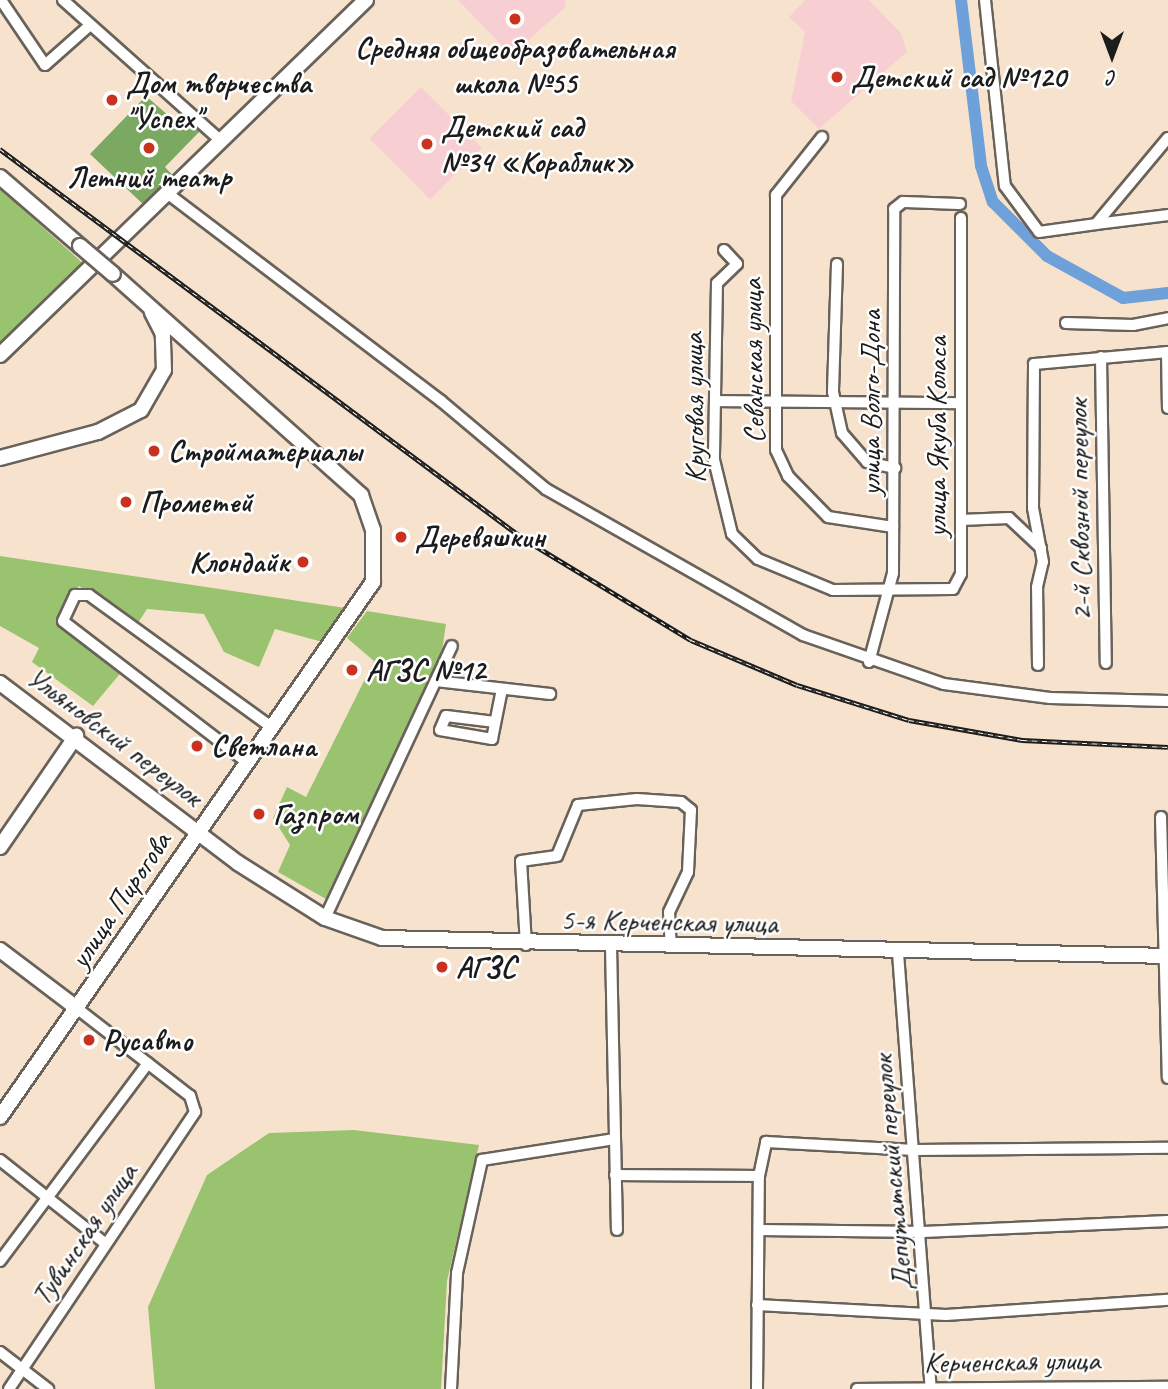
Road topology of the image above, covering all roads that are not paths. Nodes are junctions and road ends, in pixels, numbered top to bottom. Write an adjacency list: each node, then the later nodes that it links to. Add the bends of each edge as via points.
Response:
1 (1, 0): 5 (street, via 45,65)
2 (63, 0): 5 (street)
3 (366, 0): 8 (main road)
4 (985, 0): 14 (street, via 1006,190 1042,234)
5 (90, 25): 8 (street)
6 (821, 137): 24 (street, Севанская улица, via 776,195)
7 (1168, 138): 14 (street)
8 (220, 140): 10 (main road)
9 (0, 177): 17 (main road, bridge)
10 (167, 193): 21 (main road); 36 (street, via 441,401 545,489 803,635)
11 (960, 204): 27 (street, улица Волго-Дона, via 903,202 894,209)
12 (1168, 215): 14 (street)
13 (961, 218): 25 (street, улица Якуба Коласа)
14 (1096, 225)
15 (724, 250): 23 (street, Круговая улица, via 737,264 717,283)
16 (837, 264): 26 (street)
17 (143, 300): 29 (main road, via 165,346 164,370 150,401 133,418 98,432); 45 (main road, улица Пирогова, via 361,495 373,530 373,582)
18 (1168, 318): 19 (street, via 1133,325)
19 (1066, 323)
20 (1167, 352): 22 (street); 28 (street)
21 (0, 355)
22 (1101, 357): 33 (street, via 1034,364 1033,508); 37 (street, 2-й Сквозной переулок)
23 (715, 401): 24 (street); 34 (street, Круговая улица, via 715,477 741,545 789,575 833,590)
24 (777, 401): 26 (street); 32 (street, Севанская улица, via 776,450 788,476 835,521)
25 (961, 403): 27 (street); 31 (street, улица Якуба Коласа)
26 (837, 404): 27 (street); 30 (street, via 842,433 859,456)
27 (896, 407): 30 (street, улица Волго-Дона)
28 (1168, 408)
29 (0, 458)
30 (895, 468): 32 (street, улица Волго-Дона)
31 (961, 520): 33 (street, via 1017,521); 34 (street, улица Якуба Коласа, via 958,585)
32 (893, 527): 34 (street, улица Волго-Дона)
33 (1042, 550): 38 (street)
34 (889, 592): 36 (street, улица Волго-Дона)
35 (452, 646): 39 (street)
36 (869, 663): 43 (street, via 944,684 1038,697)
37 (1106, 663)
38 (1038, 665)
39 (436, 681): 41 (street); 51 (street)
40 (0, 683): 46 (main road, Ульяновский переулок)
41 (502, 689): 42 (street); 44 (street)
42 (550, 694)
43 (1168, 701)
44 (495, 722): 44 (street, via 492,739 440,730 446,716)
45 (273, 728): 47 (main road, улица Пирогова); 47 (street, via 89,595 75,595 63,621)
46 (76, 736): 49 (main road, Ульяновский переулок); 50 (main road)
47 (248, 763): 49 (main road, улица Пирогова)
48 (1161, 817): 57 (street)
49 (198, 832): 51 (main road, 5-я Керченская улица); 58 (main road, улица Пирогова)
50 (0, 847)
51 (325, 918): 52 (main road, 5-я Керченская улица, via 409,942)
52 (526, 945): 53 (main road, 5-я Керченская улица); 54 (street, via 521,861 557,856 578,805 637,799 681,802 691,810 688,872 669,912)
53 (611, 946): 54 (main road, 5-я Керченская улица); 62 (street)
54 (671, 947): 56 (main road, 5-я Керченская улица)
55 (0, 950): 58 (main road)
56 (898, 953): 57 (main road, 5-я Керченская улица); 64 (street, Депутатский переулок)
57 (1167, 956): 60 (street)
58 (78, 1009): 59 (street); 61 (main road, улица Пирогова)
59 (148, 1063): 68 (street); 73 (street, Тувинская улица, via 194,1105 193,1119)
60 (1168, 1078)
61 (0, 1117)
62 (614, 1139): 66 (street); 83 (street, via 482,1160 457,1273)
63 (1168, 1148): 64 (street)
64 (915, 1150): 67 (street, via 762,1144); 72 (street, Депутатский переулок)
65 (0, 1160): 68 (street)
66 (615, 1175): 67 (street); 70 (street)
67 (759, 1176): 71 (street)
68 (48, 1195): 73 (street); 74 (street)
69 (1168, 1221): 72 (street)
70 (617, 1230)
71 (758, 1230): 72 (street); 76 (street)
72 (923, 1232): 77 (street, Депутатский переулок)
73 (106, 1244): 79 (street, Тувинская улица)
74 (0, 1261)
75 (1168, 1300): 77 (street)
76 (757, 1306): 77 (street); 84 (street)
77 (930, 1315): 86 (street, Депутатский переулок)
78 (0, 1352): 79 (street)
79 (22, 1369): 81 (street, Тувинская улица); 82 (street)
80 (1168, 1387): 86 (street, Керченская улица)
81 (9, 1389)
82 (48, 1389)
83 (451, 1389)
84 (757, 1389)
85 (857, 1389): 86 (street, Керченская улица)
86 (932, 1389)

